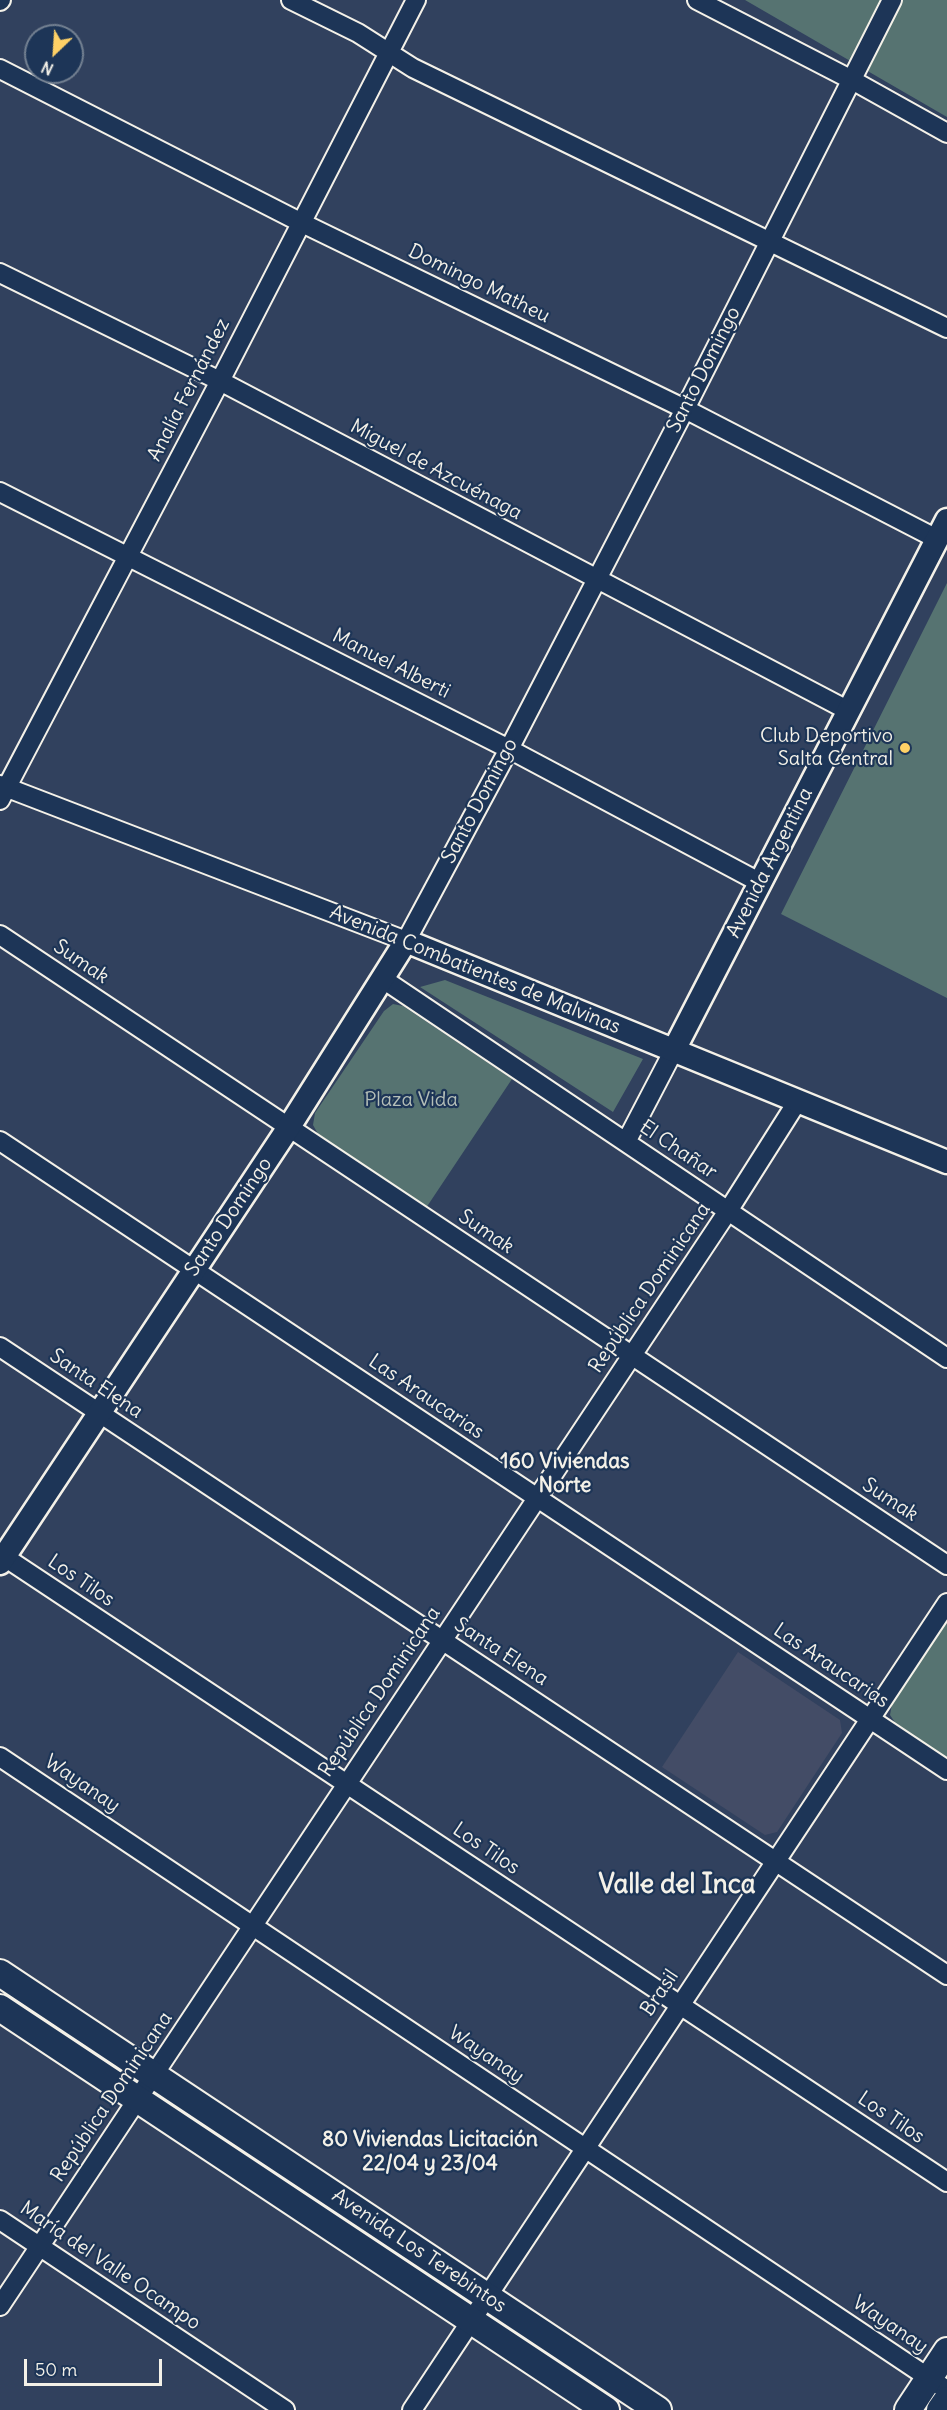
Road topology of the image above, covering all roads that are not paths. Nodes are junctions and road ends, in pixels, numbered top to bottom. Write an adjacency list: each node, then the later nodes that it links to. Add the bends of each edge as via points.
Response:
1 (291, 0): 5 (street)
2 (416, 0): 5 (street, Analía Fernández)
3 (697, 0): 7 (street)
4 (892, 0): 7 (street, Santo Domingo)
5 (388, 51): 9 (street, Analía Fernández); 10 (street, via 413,69)
6 (0, 69): 9 (street, Domingo Matheu)
7 (852, 80): 8 (street); 10 (street, Santo Domingo)
8 (947, 133)
9 (300, 222): 13 (street, Analía Fernández); 14 (street, Domingo Matheu)
10 (768, 241): 12 (street); 14 (street, Santo Domingo)
11 (0, 273): 13 (street, Miguel de Azcuénaga)
12 (947, 328)
13 (220, 381): 17 (street, Analía Fernández); 18 (street, Miguel de Azcuénaga)
14 (685, 409): 16 (street, Domingo Matheu); 18 (street, Santo Domingo)
15 (0, 492): 17 (street, Manuel Alberti)
16 (942, 530): 19 (street, Avenida Argentina)
17 (129, 556): 20 (street, Manuel Alberti); 21 (street, Analía Fernández)
18 (595, 580): 19 (street, Miguel de Azcuénaga); 20 (street, Santo Domingo)
19 (849, 711): 22 (street, Avenida Argentina)
20 (508, 749): 22 (street, Manuel Alberti); 24 (street, Santo Domingo)
21 (2, 791): 24 (street, Avenida Combatientes de Malvinas)
22 (759, 882): 26 (street, Avenida Argentina)
23 (0, 935): 28 (street, Sumak)
24 (406, 941): 25 (street, Santo Domingo); 26 (street, Avenida Combatientes de Malvinas)
25 (383, 979): 28 (street, Santo Domingo); 30 (street, El Chañar)
26 (674, 1050): 27 (street, Avenida Combatientes de Malvinas); 30 (street, Avenida Argentina)
27 (797, 1102): 31 (street, Avenida Combatientes de Malvinas); 32 (street, República Dominicana)
28 (289, 1127): 33 (street, Santo Domingo); 35 (street, Sumak)
29 (0, 1141): 33 (street, Las Araucarias)
30 (626, 1142): 32 (street, El Chañar)
31 (947, 1162)
32 (728, 1211): 35 (street, República Dominicana); 36 (street, El Chañar)
33 (194, 1270): 37 (street, Santo Domingo); 38 (street, Las Araucarias)
34 (0, 1347): 37 (street, Santa Elena)
35 (631, 1356): 38 (street, República Dominicana); 40 (street, Sumak)
36 (947, 1358)
37 (99, 1413): 39 (street, Santo Domingo); 42 (street, Santa Elena)
38 (536, 1498): 42 (street, República Dominicana); 43 (street, Las Araucarias)
39 (1, 1558): 46 (street, Los Tilos)
40 (947, 1564)
41 (947, 1603): 43 (street, Brasil)
42 (441, 1641): 46 (street, República Dominicana); 47 (street, Santa Elena)
43 (869, 1718): 45 (street, Las Araucarias); 47 (street, Brasil)
44 (0, 1757): 48 (street, Wayanay)
45 (947, 1770)
46 (346, 1784): 48 (street, República Dominicana); 51 (street, Los Tilos)
47 (776, 1860): 50 (street, Santa Elena); 51 (street, Brasil)
48 (254, 1925): 53 (street, República Dominicana); 55 (street, Wayanay)
49 (0, 1973): 53 (main road, Avenida Los Terebintos)
50 (947, 1975)
51 (680, 2004): 55 (street, Brasil); 56 (street, Los Tilos)
52 (0, 2008): 54 (main road, Avenida Los Terebintos)
53 (154, 2075): 54 (street, República Dominicana); 59 (main road, Avenida Los Terebintos)
54 (138, 2099): 58 (street, República Dominicana); 61 (main road, Avenida Los Terebintos)
55 (584, 2149): 59 (street, Brasil); 63 (street, Wayanay)
56 (947, 2182)
57 (0, 2220): 58 (street, María del Valle Ocampo)
58 (40, 2247): 60 (street, República Dominicana); 65 (street, María del Valle Ocampo)
59 (487, 2296): 61 (street, Brasil); 68 (main road, Avenida Los Terebintos)
60 (0, 2306)
61 (471, 2321): 66 (street, Brasil); 67 (main road, Avenida Los Terebintos)
62 (947, 2351): 63 (main road)
63 (938, 2384): 69 (main road)
64 (947, 2400): 70 (main road)
65 (285, 2410)
66 (412, 2410)
67 (606, 2410)
68 (658, 2410)
69 (908, 2410)
70 (940, 2410)

